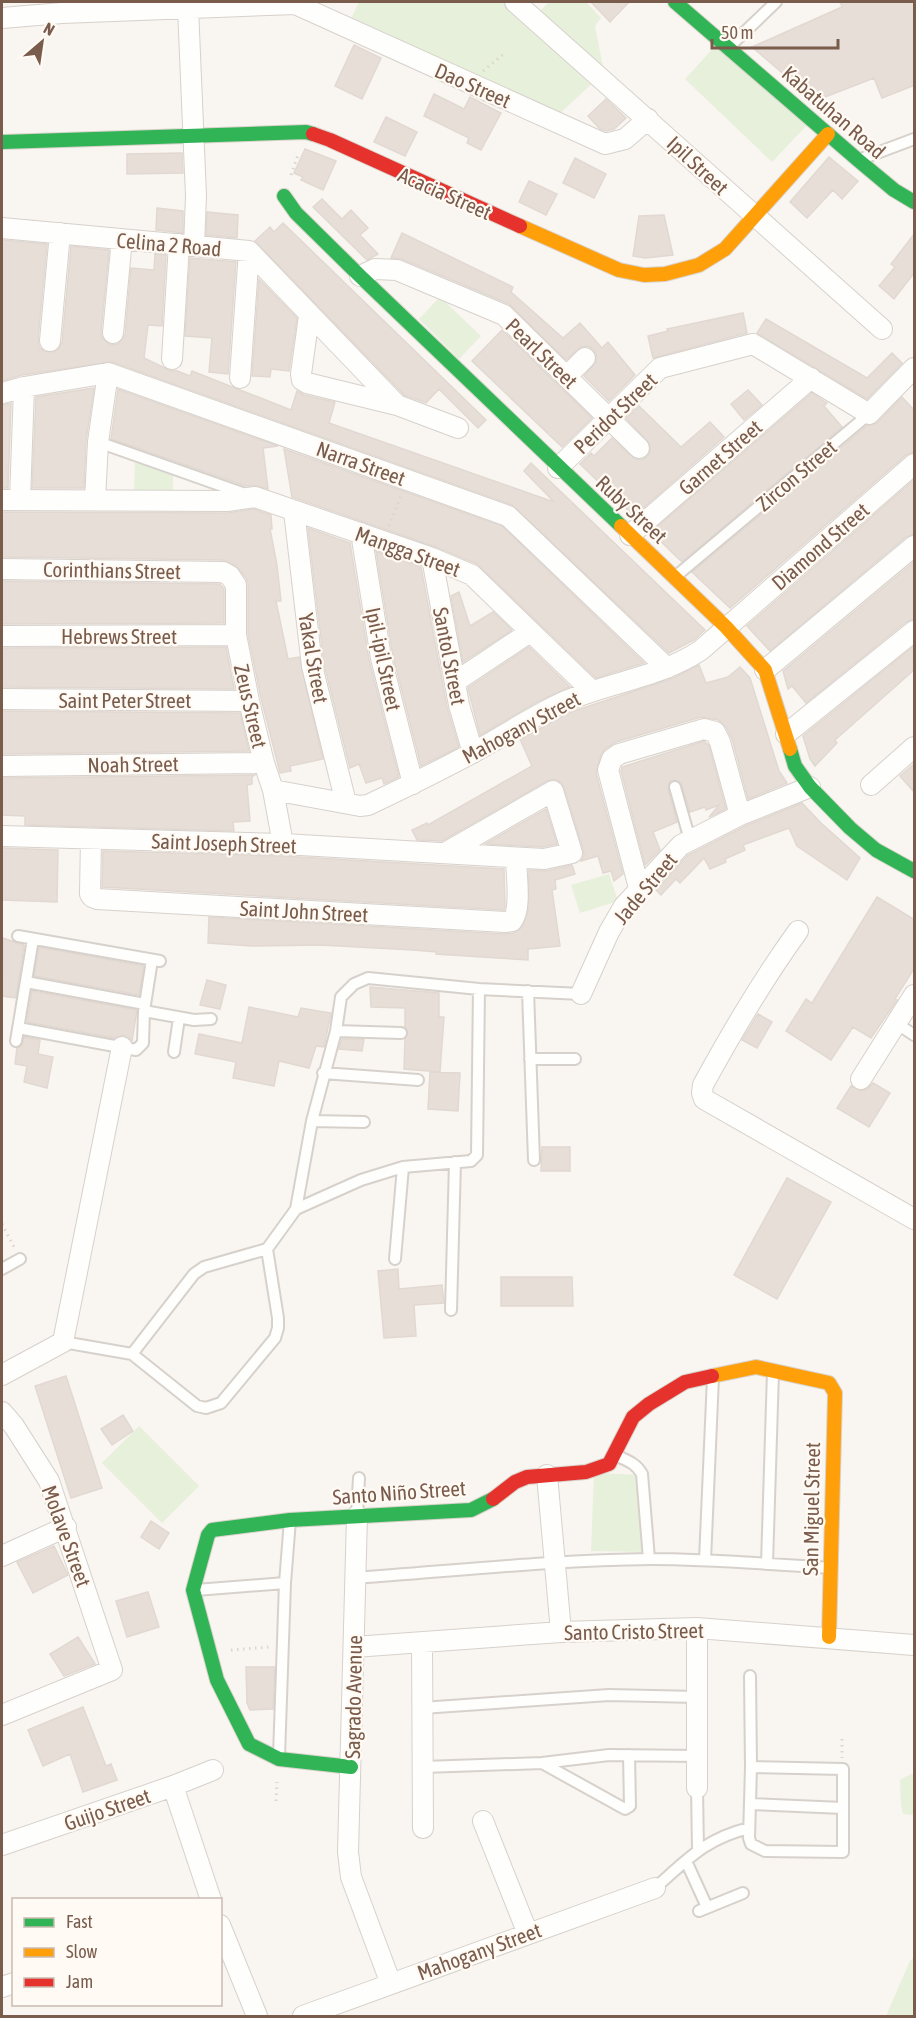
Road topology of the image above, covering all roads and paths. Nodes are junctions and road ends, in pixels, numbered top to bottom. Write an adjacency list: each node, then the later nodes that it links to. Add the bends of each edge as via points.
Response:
1 (515, 2): 11 (street, Ipil Street)
2 (675, 2): 8 (street, Kabatuhan Road)
3 (776, 2): 8 (lane)
4 (296, 3): 6 (street); 10 (street, Dao Street)
5 (61, 7): 6 (street); 7 (street)
6 (188, 8): 13 (street)
7 (2, 18)
8 (728, 47): 12 (street, Kabatuhan Road)
9 (505, 53): 10 (path)
10 (469, 82): 11 (street, Dao Street, via 604,144 625,139)
11 (648, 119): 19 (street, Ipil Street)
12 (828, 134): 16 (street, Kabatuhan Road); 19 (street, Acacia Street)
13 (194, 137): 15 (street, Acacia Street); 19 (street, Acacia Street, via 306,132 318,135 619,270 644,275 699,265 725,249); 23 (street, via 196,196)
14 (915, 139): 16 (lane)
15 (2, 142)
16 (858, 160): 18 (street, Kabatuhan Road)
17 (284, 196): 25 (street, Ruby Street, via 296,213)
18 (915, 202)
19 (754, 217): 27 (street, Ipil Street)
20 (2, 228): 21 (street, Celina 2 Road)
21 (60, 233): 22 (street, Celina 2 Road); 29 (street)
22 (122, 239): 23 (street, Celina 2 Road); 28 (street)
23 (187, 245): 24 (street, Celina 2 Road); 31 (street)
24 (249, 251): 26 (street, Celina 2 Road); 35 (street)
25 (360, 276): 34 (street, Pearl Street, via 375,269 397,270 500,313); 46 (street, Ruby Street)
26 (309, 315): 39 (street, Celina 2 Road); 39 (street, via 302,380)
27 (882, 329)
28 (113, 333)
29 (50, 341)
30 (585, 358): 34 (street)
31 (172, 359)
32 (915, 368): 40 (street, Zircon Street)
33 (108, 373): 37 (street, Narra Street); 43 (street); 47 (street, Narra Street)
34 (567, 376): 41 (street, Pearl Street)
35 (240, 378)
36 (811, 378): 40 (street, Peridot Street); 41 (street, Peridot Street, via 753,344 660,368); 53 (street, Garnet Street)
37 (24, 387): 38 (street, Narra Street); 49 (street)
38 (2, 393)
39 (397, 405): 42 (street)
40 (869, 414): 59 (lane, Zircon Street)
41 (609, 418): 44 (street, Pearl Street); 46 (street, Peridot Street)
42 (458, 428)
43 (98, 442): 48 (lane, Mangga Street); 50 (street)
44 (639, 448)
45 (915, 464): 60 (street, Diamond Street)
46 (558, 468): 53 (street, Ruby Street)
47 (407, 480): 54 (path); 65 (street, Narra Street, via 508,516)
48 (255, 497): 50 (street, Mangga Street, via 226,501); 51 (street, Mangga Street)
49 (11, 500): 50 (street, Mangga Street)
50 (95, 500)
51 (294, 510): 52 (street, Mangga Street); 81 (street, Yakal Street, via 312,666)
52 (361, 533): 54 (street, Mangga Street); 76 (street, Ipil-ipil Street, via 381,658)
53 (630, 535): 59 (street, Ruby Street)
54 (383, 541): 56 (street, Mangga Street)
55 (915, 546): 66 (street)
56 (432, 558): 62 (street, Mangga Street, via 478,580); 67 (street, Santol Street)
57 (2, 568): 58 (street, Corinthians Street)
58 (223, 572): 63 (street, Zeus Street, via 236,585)
59 (675, 578): 60 (street, Ruby Street)
60 (726, 627): 65 (street, Mahogany Street, via 702,650); 66 (street, Ruby Street)
61 (915, 631): 71 (street)
62 (530, 632): 67 (street); 68 (street, Mangga Street)
63 (236, 635): 64 (street, Hebrews Street); 70 (street, Zeus Street)
64 (2, 636)
65 (668, 668): 68 (street, Mahogany Street)
66 (765, 670): 71 (street, Ruby Street)
67 (455, 682): 73 (street, Santol Street)
68 (591, 690): 73 (street, Mahogany Street)
69 (2, 699): 70 (street, Saint Peter Street)
70 (249, 701): 74 (street, Zeus Street)
71 (786, 734): 79 (street, Ruby Street, via 795,766)
72 (915, 747): 77 (street)
73 (473, 753): 76 (street, Mahogany Street)
74 (264, 763): 75 (street, Noah Street); 80 (street, Zeus Street)
75 (2, 766)
76 (413, 784): 81 (street, Mahogany Street, via 368,805)
77 (871, 785)
78 (675, 787): 85 (lane)
79 (810, 787): 82 (street, Jade Street); 89 (street, Ruby Street, via 876,850)
80 (273, 790): 81 (street, Mahogany Street); 86 (street, Zeus Street)
81 (346, 803)
82 (740, 815): 85 (street, Jade Street); 90 (street, via 715,732 704,729 612,759 609,770)
83 (2, 836): 84 (street, Saint Joseph Street)
84 (91, 839): 86 (street, Saint Joseph Street); 88 (street, Saint John Street, via 90,894 96,900 505,922 516,916)
85 (690, 840): 90 (street, Jade Street)
86 (283, 844): 87 (street, Saint Joseph Street)
87 (446, 853): 88 (street, Saint Joseph Street); 88 (street, Saint Joseph Street, via 551,787 573,857)
88 (516, 858)
89 (912, 867)
90 (639, 888): 97 (street, Jade Street, via 616,918)
91 (798, 931): 121 (street, via 737,1023 703,1085 704,1099)
92 (18, 936): 93 (lane)
93 (33, 939): 94 (lane); 99 (lane, via 156,960)
94 (26, 982): 99 (lane); 103 (lane)
95 (479, 989): 96 (lane); 104 (lane, via 368,978 354,984 341,997); 118 (lane, via 477,1155 471,1161)
96 (528, 991): 97 (lane); 110 (lane)
97 (581, 994)
98 (915, 995): 102 (street)
99 (144, 1007): 100 (lane); 108 (lane, via 140,1048)
100 (179, 1018): 101 (lane); 109 (lane)
101 (212, 1019)
102 (896, 1023): 106 (lane); 113 (street)
103 (18, 1028): 107 (lane); 108 (lane)
104 (336, 1031): 105 (lane); 112 (lane)
105 (401, 1033)
106 (915, 1035)
107 (16, 1041)
108 (122, 1047): 128 (street)
109 (174, 1052)
110 (530, 1059): 111 (lane); 117 (lane)
111 (575, 1059)
112 (324, 1073): 114 (lane); 115 (lane)
113 (861, 1079)
114 (418, 1080)
115 (312, 1121): 116 (lane); 120 (lane)
116 (364, 1122)
117 (534, 1160)
118 (454, 1162): 119 (lane); 127 (lane)
119 (403, 1167): 120 (lane, via 361,1180); 125 (lane)
120 (296, 1209): 123 (lane)
121 (915, 1219)
122 (2, 1224): 124 (path)
123 (267, 1249): 129 (lane, via 194,1274); 129 (lane, via 278,1328 275,1338 221,1403 206,1408 197,1406)
124 (20, 1259): 126 (lane)
125 (395, 1259)
126 (2, 1269)
127 (451, 1310)
128 (63, 1342): 129 (lane); 131 (street)
129 (132, 1354)
130 (773, 1369): 132 (street, via 756,1367); 144 (lane); 145 (street, San Miguel Street, via 829,1383 835,1393)
131 (2, 1375)
132 (712, 1377): 134 (street, via 685,1382 633,1417); 142 (lane)
133 (2, 1412): 139 (street, Molave Street, via 49,1481)
134 (614, 1455): 135 (street, Santo Niño Street, via 609,1464 586,1472); 141 (lane, via 632,1463 642,1474)
135 (547, 1476): 137 (street, Santo Niño Street, via 515,1482 489,1503 471,1510); 143 (street)
136 (359, 1478): 137 (lane)
137 (357, 1516): 138 (street, Santo Niño Street); 146 (street, Sagrado Avenue)
138 (290, 1520): 147 (lane); 148 (street, Santo Niño Street, via 212,1530)
139 (66, 1527): 140 (street); 160 (street, Molave Street, via 112,1670)
140 (2, 1556)
141 (649, 1559): 142 (lane); 143 (lane)
142 (705, 1560): 144 (lane)
143 (555, 1563): 146 (lane); 150 (street)
144 (767, 1564): 145 (lane)
145 (830, 1568): 151 (street, San Miguel Street)
146 (355, 1578): 155 (street, Sagrado Avenue)
147 (285, 1583): 148 (lane); 154 (lane)
148 (193, 1590): 156 (street)
149 (697, 1628): 150 (street, Santo Cristo Street); 151 (street, Santo Cristo Street); 158 (street)
150 (561, 1632): 152 (street, Santo Cristo Street)
151 (829, 1637): 153 (street, Santo Cristo Street)
152 (422, 1642): 155 (street, Santo Cristo Street); 159 (street)
153 (915, 1645)
154 (283, 1646): 156 (path); 164 (lane)
155 (354, 1647): 166 (street, Sagrado Avenue)
156 (207, 1652): 164 (street, via 249,1744)
157 (750, 1676): 168 (lane)
158 (698, 1697): 159 (lane, via 609,1695); 163 (street)
159 (422, 1708): 167 (street)
160 (2, 1715)
161 (842, 1739): 169 (path)
162 (629, 1755): 163 (lane); 165 (lane); 165 (lane, via 630,1806 625,1809)
163 (698, 1755): 172 (street)
164 (279, 1759): 166 (street)
165 (542, 1763): 167 (lane)
166 (351, 1767): 186 (street, Sagrado Avenue, via 351,1877)
167 (423, 1767): 176 (street)
168 (751, 1767): 169 (lane); 173 (lane)
169 (843, 1768): 174 (lane)
170 (213, 1770): 171 (street, Guijo Street)
171 (173, 1786): 178 (street, Guijo Street); 183 (street)
172 (697, 1788): 179 (lane)
173 (750, 1804): 174 (lane); 177 (lane)
174 (843, 1808): 177 (lane, via 843,1852 765,1851 751,1844)
175 (483, 1821): 185 (street)
176 (423, 1828)
177 (749, 1828): 179 (lane, via 728,1833)
178 (2, 1845)
179 (698, 1850): 180 (lane)
180 (686, 1861): 181 (lane); 182 (lane, via 703,1909)
181 (655, 1888): 185 (street, Mahogany Street)
182 (743, 1893)
183 (211, 1898)
184 (222, 1930): 187 (street)
185 (528, 1934): 186 (street, Mahogany Street)
186 (391, 1984): 188 (street, Mahogany Street)
187 (257, 2016)
188 (303, 2016)

